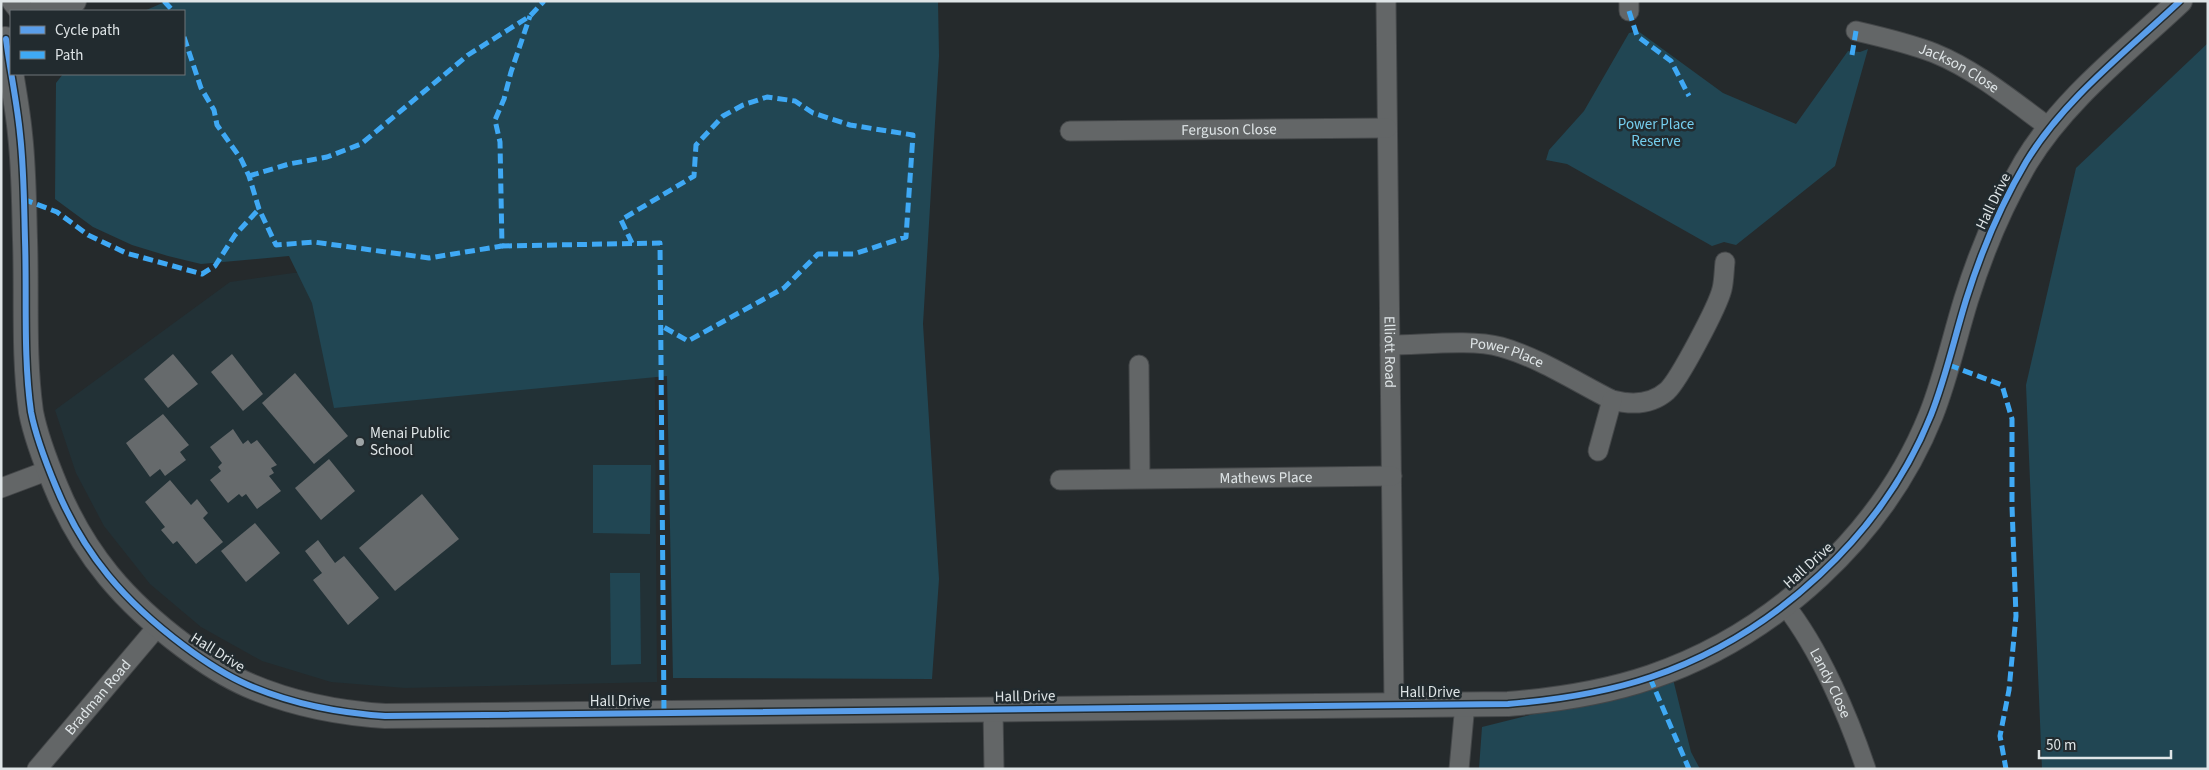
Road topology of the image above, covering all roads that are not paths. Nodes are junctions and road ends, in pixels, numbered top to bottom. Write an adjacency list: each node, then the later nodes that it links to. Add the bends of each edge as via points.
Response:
1 (74, 1): 4 (street)
2 (1386, 1): 11 (street, Elliott Road)
3 (2180, 1): 12 (street, Hall Drive, via 2070,104)
4 (42, 10)
5 (1856, 32): 12 (street, Jackson Close, via 1911,45 1960,65)
6 (6, 38): 7 (street, Hall Drive)
7 (10, 65)
8 (1, 72): 10 (street)
9 (11, 75): 10 (street, Hall Drive)
10 (14, 92): 19 (street, Hall Drive, via 20,135 31,412)
11 (1388, 128): 13 (street, Ferguson Close); 15 (street, Elliott Road)
12 (2050, 128): 24 (street, Hall Drive, via 2004,202 1983,250 1947,374 1906,467 1870,520 1838,557)
13 (1070, 131)
14 (1725, 262): 17 (street, Power Place, via 1722,290 1675,381 1666,392 1644,402 1628,404)
15 (1390, 345): 17 (street, Power Place, via 1481,344 1500,347 1521,353); 20 (street, Elliott Road)
16 (1139, 365): 21 (street)
17 (1612, 400): 18 (street)
18 (1598, 450)
19 (49, 470): 23 (street); 25 (street, Hall Drive, via 69,518 94,558 122,593)
20 (1392, 476): 21 (street, Mathews Place); 26 (street, Elliott Road)
21 (1140, 478): 22 (street, Mathews Place)
22 (1060, 480)
23 (1, 488)
24 (1784, 604): 27 (street, Hall Drive, via 1735,638 1682,666 1650,678 1559,700); 32 (street, Landy Close, via 1806,634 1845,714)
25 (158, 626): 28 (street, Hall Drive, via 220,671 247,685 301,704 367,715); 29 (street, Bradman Road)
26 (1394, 704): 27 (street, Hall Drive); 28 (street, Hall Drive)
27 (1465, 704): 31 (street)
28 (993, 709): 30 (street)
29 (37, 769)
30 (994, 769)
31 (1459, 769)
32 (1866, 769)

